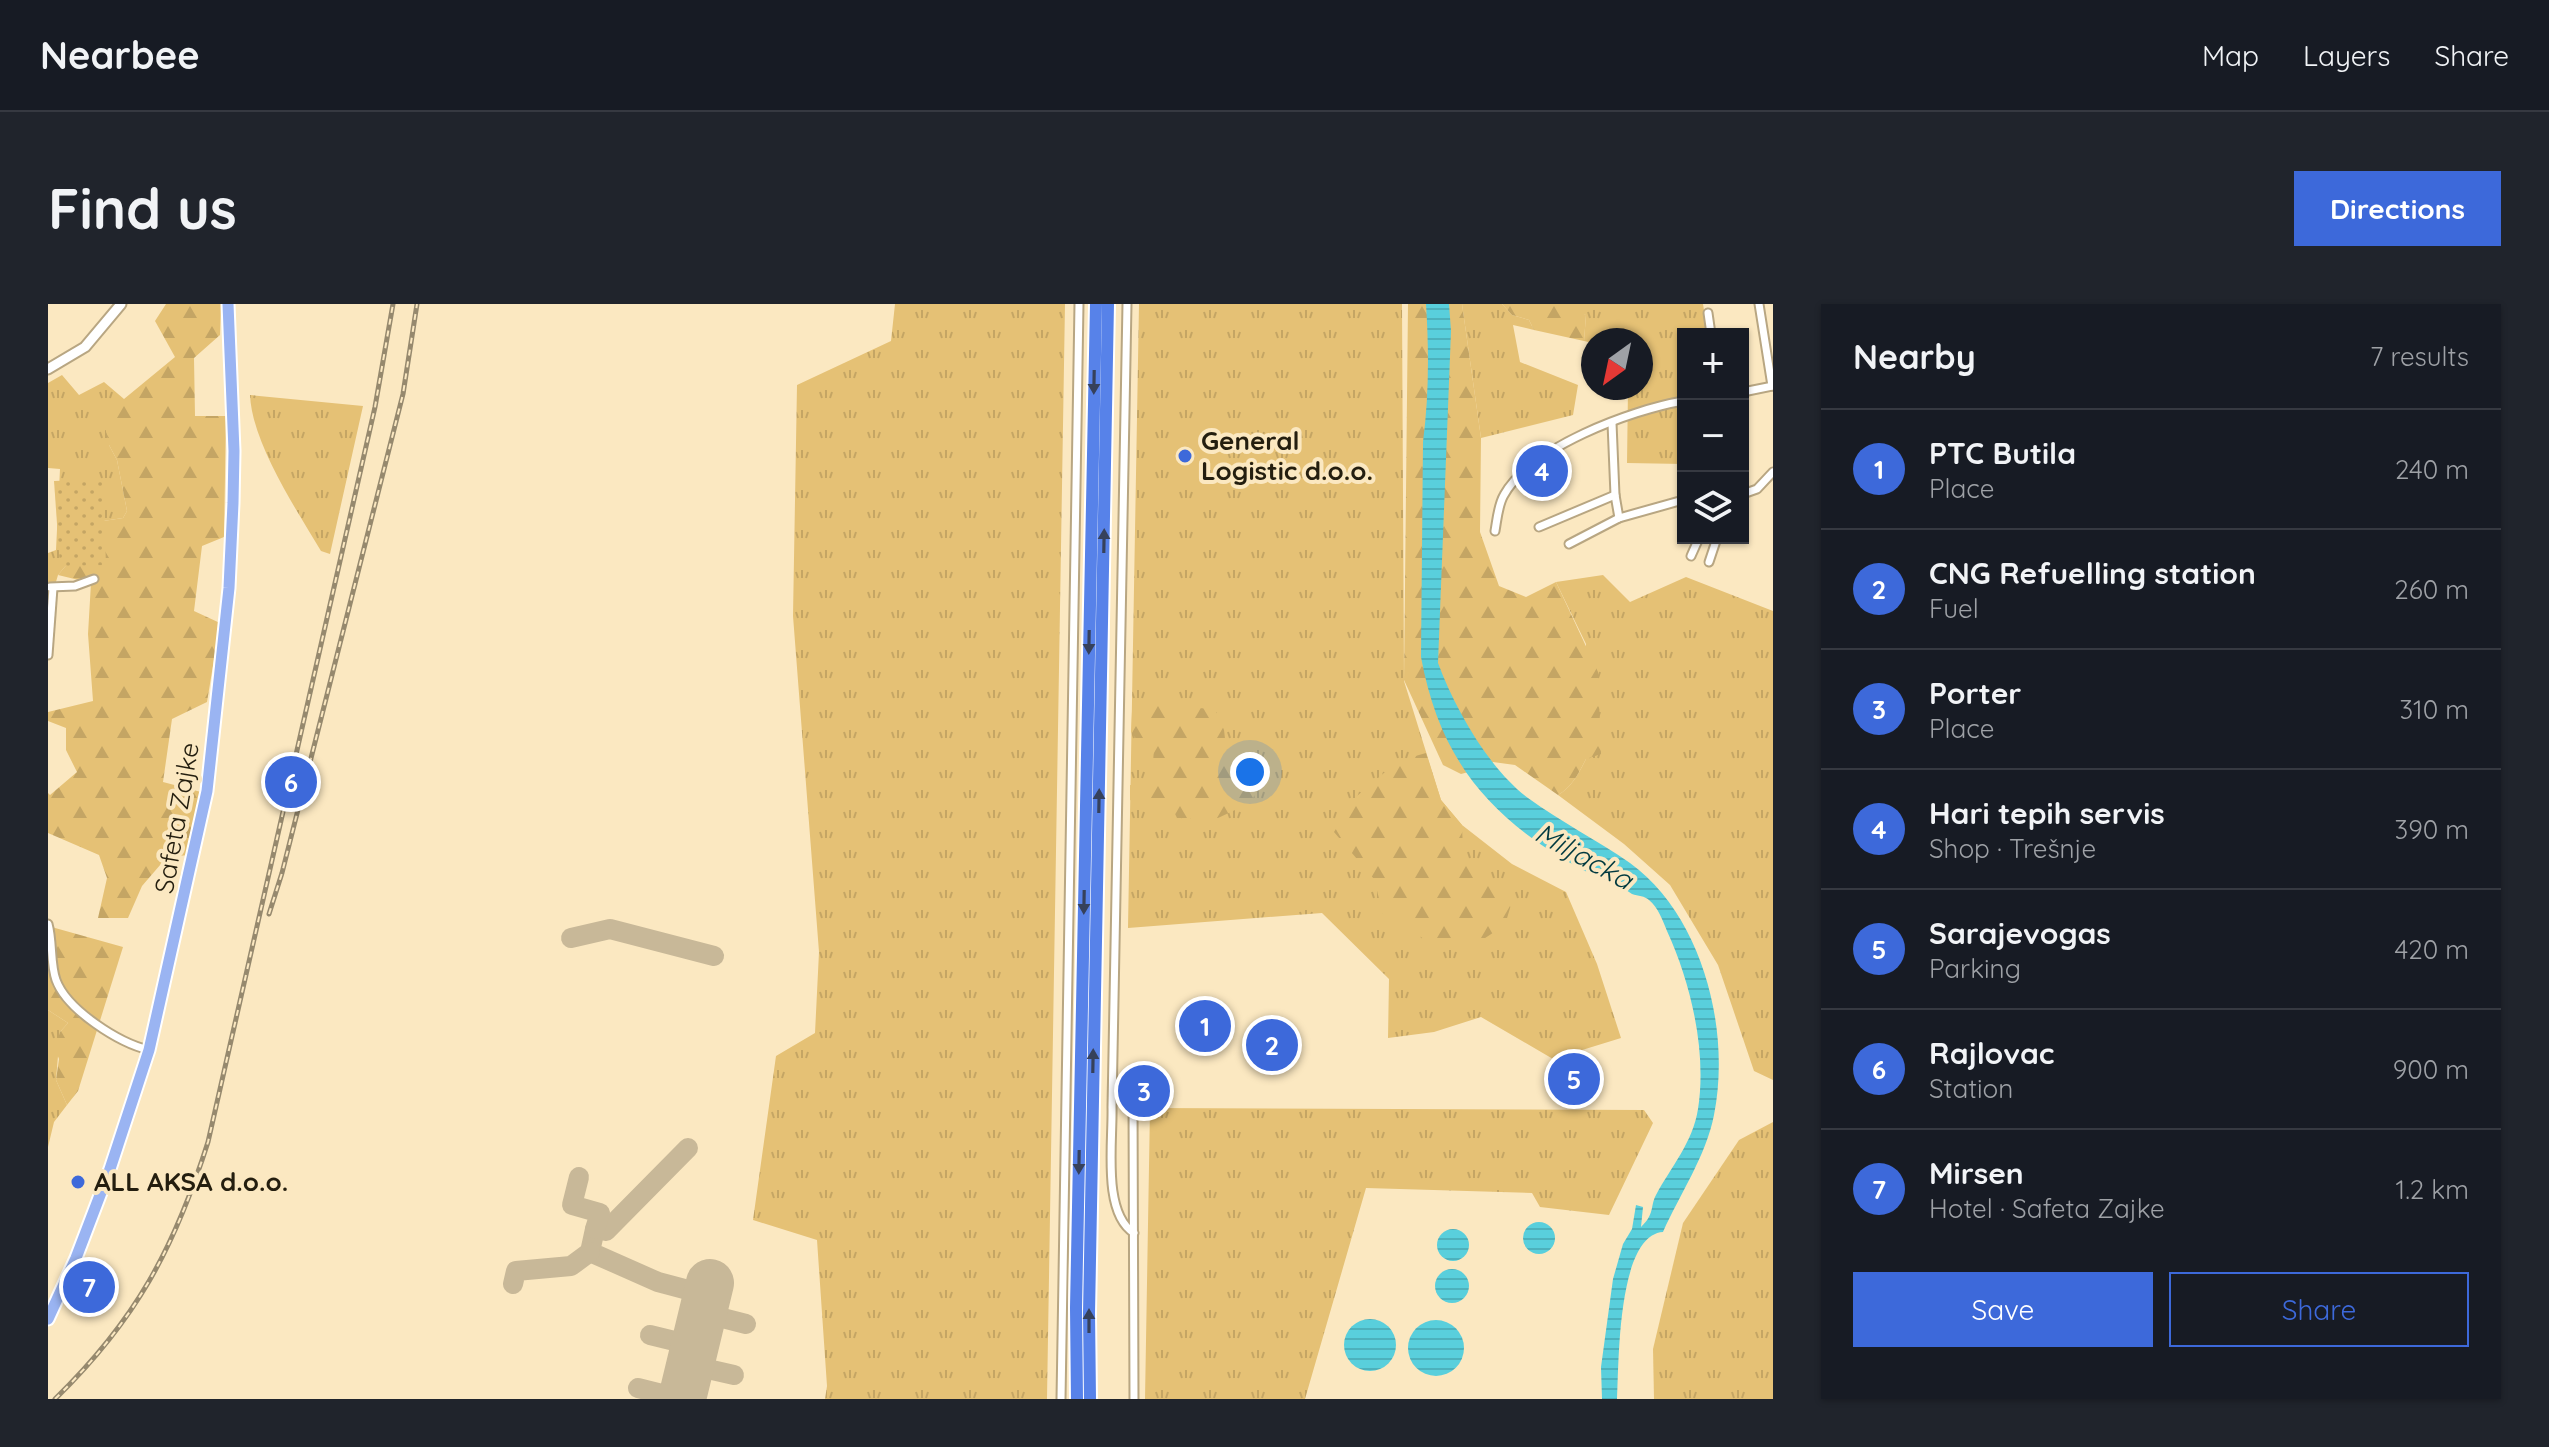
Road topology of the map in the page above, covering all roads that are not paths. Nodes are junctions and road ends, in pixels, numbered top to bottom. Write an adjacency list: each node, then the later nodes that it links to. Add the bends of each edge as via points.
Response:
1 (121, 304): 10 (street, via 85,347)
2 (228, 304): 31 (main road, Safeta Zajke, via 233,490 216,722 207,791)
3 (1079, 304): 36 (street)
4 (1096, 304): 37 (highway, one-way to 37)
5 (1108, 304): 38 (highway, one-way to 5)
6 (1127, 304): 33 (street, via 1112,1122 1115,1208)
7 (1759, 304): 11 (street)
8 (1708, 313): 9 (street)
9 (1710, 328)
10 (48, 369)
11 (1772, 386): 12 (street)
12 (1749, 391)
13 (1677, 402): 14 (street)
14 (1612, 423): 17 (street); 21 (street, via 1529,465 1505,494)
15 (1773, 472): 16 (street)
16 (1749, 492)
17 (1615, 495): 19 (street); 20 (street)
18 (1677, 502): 19 (street)
19 (1619, 518): 22 (street)
20 (1539, 527)
21 (1495, 531)
22 (1569, 544)
23 (1696, 544): 25 (street)
24 (1715, 544): 26 (street)
25 (1691, 556)
26 (1709, 562)
27 (94, 579): 28 (street)
28 (50, 587): 29 (street)
29 (48, 655)
30 (48, 924): 31 (street, via 56,981 73,1005 102,1028)
31 (149, 1050): 34 (main road, Safeta Zajke, via 112,1163)
32 (1133, 1100): 33 (street)
33 (1134, 1233): 39 (street)
34 (52, 1305): 35 (main road, Safeta Zajke)
35 (48, 1319)
36 (1061, 1399)
37 (1077, 1399)
38 (1090, 1399)
39 (1134, 1399)

